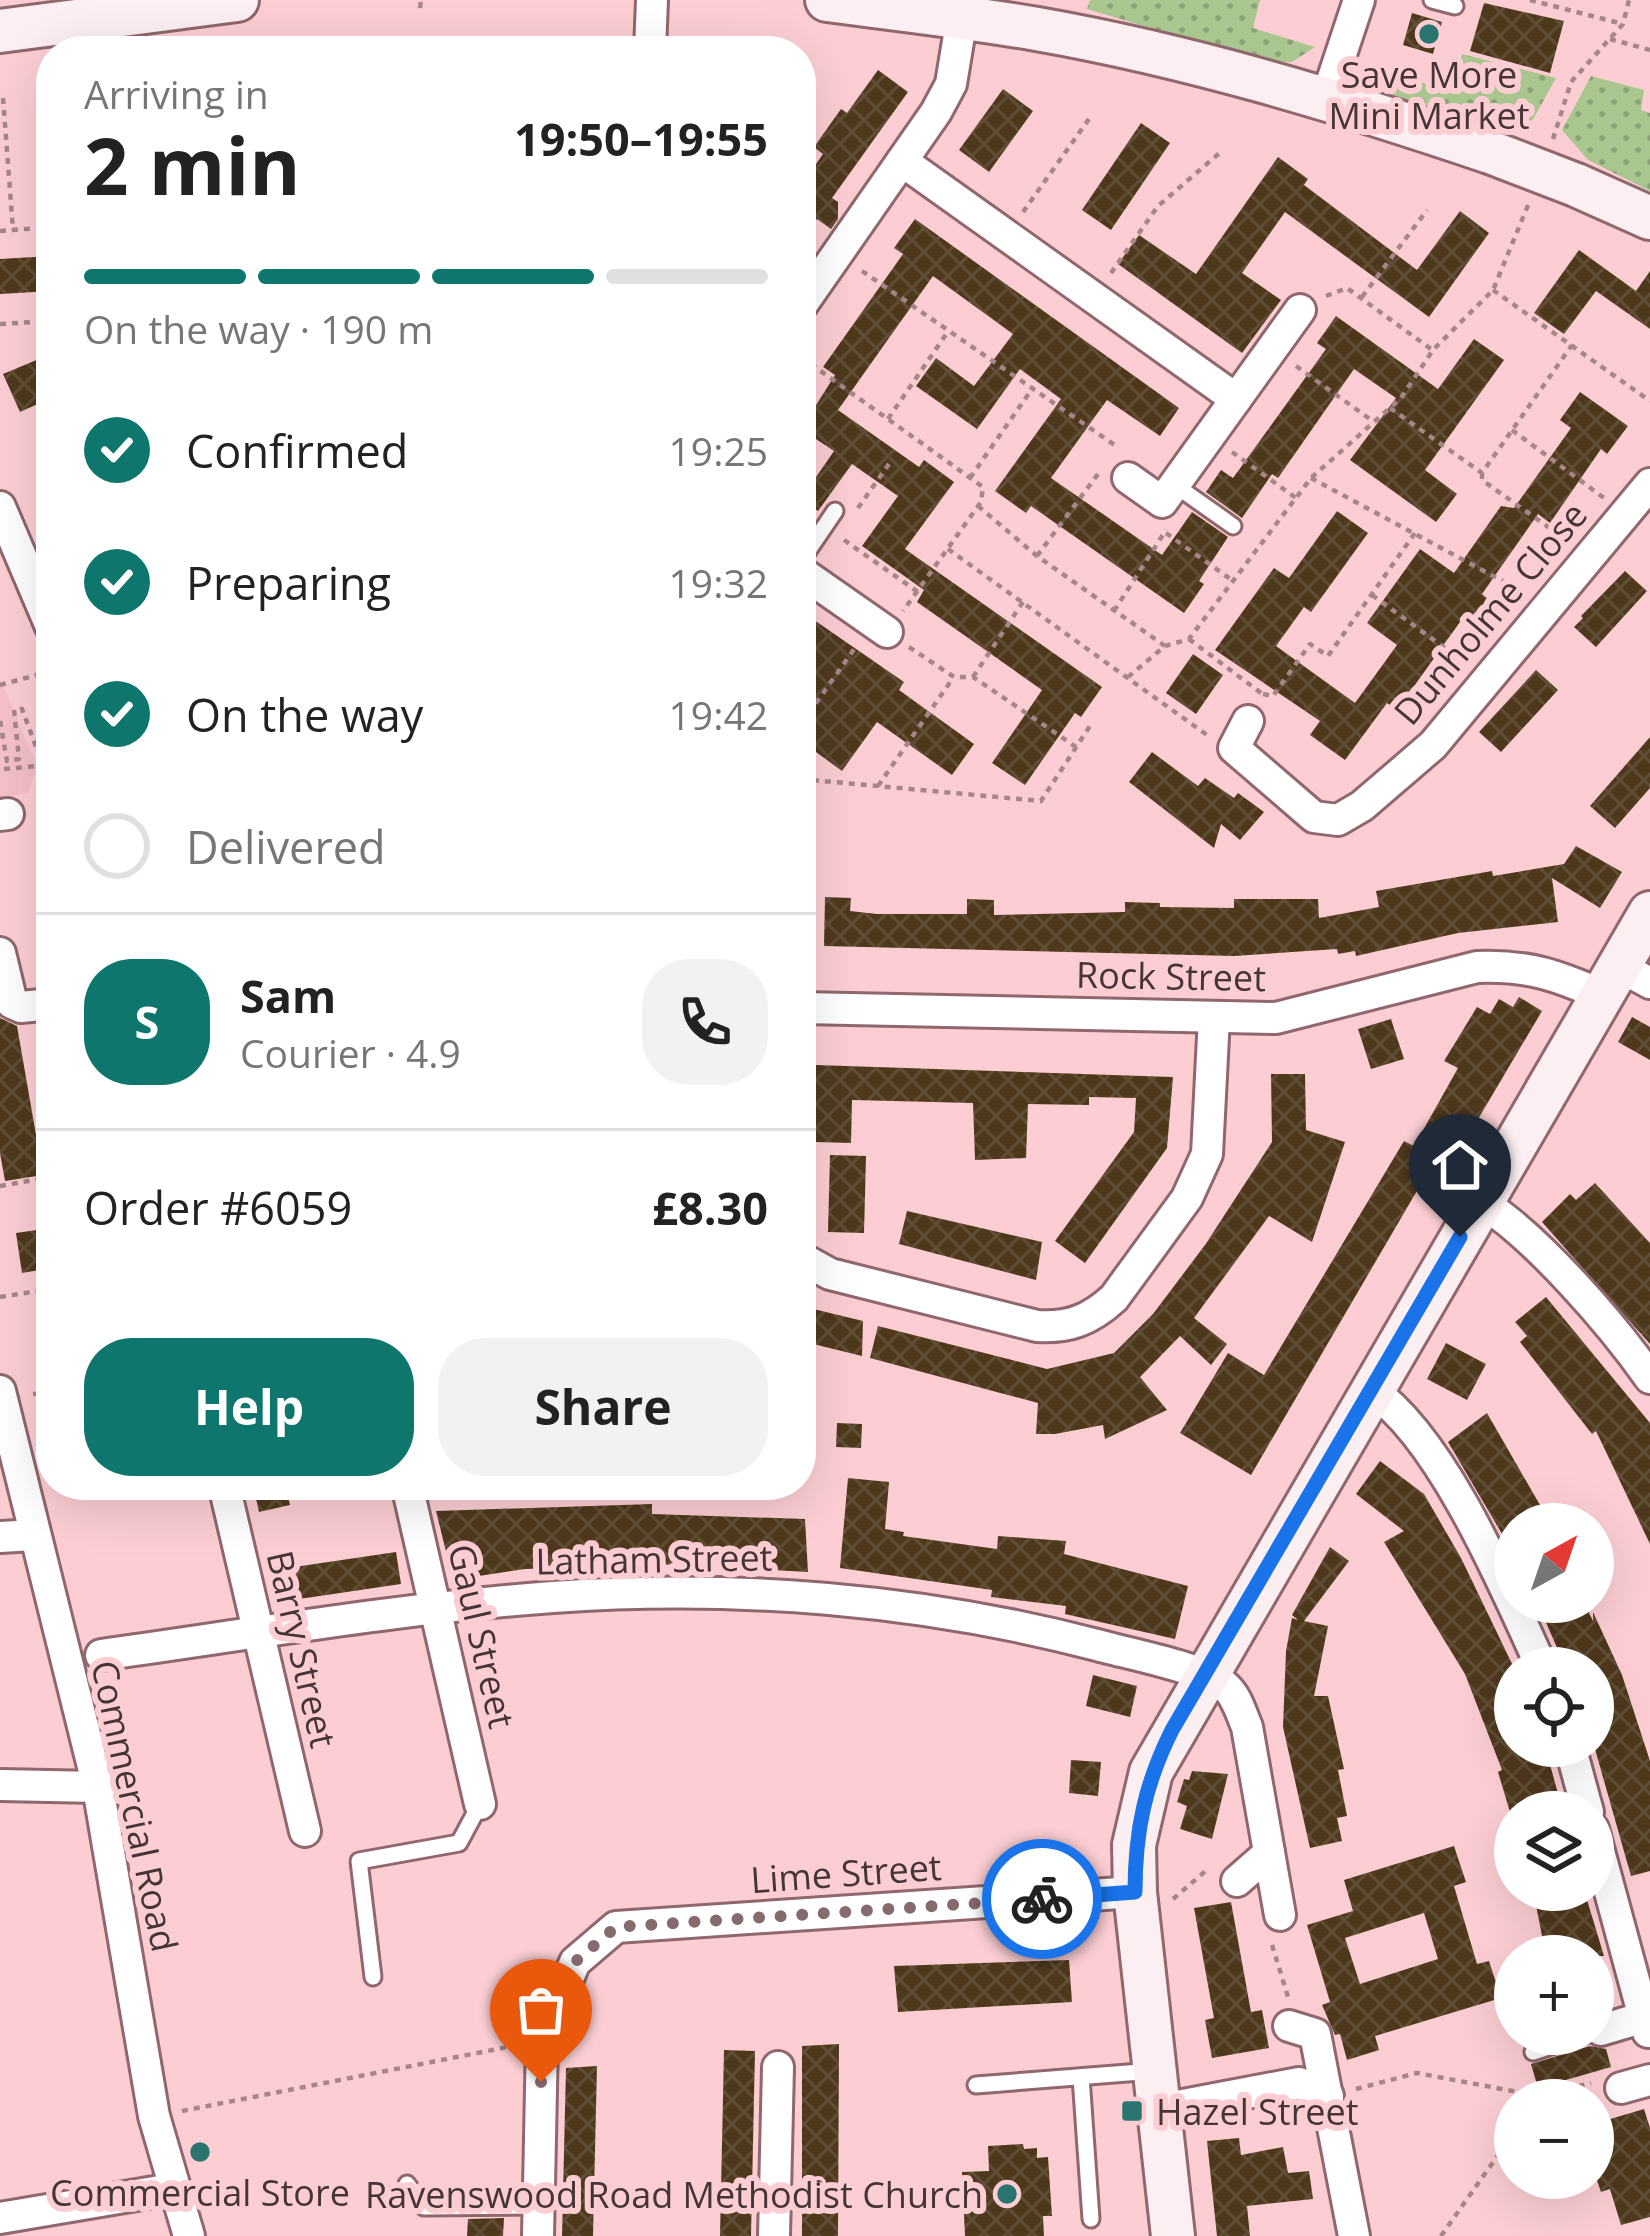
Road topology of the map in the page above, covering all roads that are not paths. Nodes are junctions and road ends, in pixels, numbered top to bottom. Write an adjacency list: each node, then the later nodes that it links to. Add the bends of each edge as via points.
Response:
1 (237, 0): 8 (street)
2 (652, 0): 9 (street)
3 (827, 0): 7 (street)
4 (1359, 0): 10 (street)
5 (1432, 0): 6 (lane)
6 (1455, 6)
7 (962, 17): 10 (street, via 1131,48); 11 (street, via 951,84)
8 (0, 31)
9 (651, 36)
10 (1326, 99): 12 (street, bridge, via 1490,152)
11 (902, 161): 13 (street); 15 (street)
12 (1650, 218)
13 (816, 285)
14 (1300, 310): 15 (street)
15 (1236, 400): 19 (street)
16 (1128, 478): 19 (street)
17 (1650, 484): 26 (street, Dunholme Close, via 1433,745 1362,806 1338,820 1314,818)
18 (0, 507): 24 (street)
19 (1168, 507): 21 (lane)
20 (835, 511): 22 (lane)
21 (1233, 526)
22 (816, 539)
23 (816, 582): 25 (street, via 876,624)
24 (36, 592)
25 (886, 592)
26 (1249, 721)
27 (1650, 913): 29 (street)
28 (0, 953): 30 (street, via 11,1003)
29 (1624, 981): 32 (street, Rock Street, via 1491,967 1276,1018); 33 (street)
30 (36, 1006)
31 (816, 1008): 32 (street, Rock Street)
32 (1214, 1017): 34 (street, via 1210,1132 1198,1178 1096,1314 1036,1326)
33 (1481, 1202): 35 (street, via 1524,1234); 36 (street)
34 (816, 1266)
35 (1650, 1378)
36 (1371, 1390): 44 (street, via 1406,1419 1454,1493); 46 (street)
37 (0, 1394): 40 (street, Commercial Road)
38 (228, 1500): 43 (street, Barry Street)
39 (410, 1500): 42 (street, Gaul Street)
40 (34, 1535): 41 (street); 48 (street, Commercial Road)
41 (0, 1537)
42 (435, 1608): 43 (street, Latham Street); 46 (street, Latham Street, via 557,1596 820,1599 1007,1625); 49 (street, Gaul Street)
43 (259, 1633): 45 (street, Latham Street); 50 (street, Barry Street)
44 (1531, 1647)
45 (100, 1655)
46 (1204, 1675): 51 (street, via 1224,1684 1246,1727); 54 (street, via 1151,1772 1135,1845)
47 (0, 1785): 48 (street)
48 (98, 1787): 66 (street, Commercial Road)
49 (480, 1804): 56 (lane, via 459,1843 359,1861)
50 (305, 1831)
51 (1269, 1853): 52 (street); 55 (street)
52 (1238, 1881)
53 (1614, 1907): 57 (street)
54 (1137, 1913): 63 (street); 69 (street, Lime Street, via 616,1927 575,1962 542,2040)
55 (1280, 1915)
56 (373, 1977)
57 (1646, 2025): 59 (street)
58 (1289, 2026): 64 (street, via 1315,2034)
59 (1614, 2029)
60 (778, 2067): 71 (street)
61 (1081, 2077): 62 (lane); 63 (lane); 68 (lane)
62 (976, 2085)
63 (1159, 2090): 64 (street, via 1299,2083); 72 (street)
64 (1328, 2096): 73 (street)
65 (407, 2183): 69 (lane, via 424,2206)
66 (172, 2189): 67 (street); 70 (street, Commercial Road)
67 (0, 2218)
68 (1091, 2219)
69 (538, 2221)
70 (189, 2236)
71 (774, 2236)
72 (1173, 2236)
73 (1354, 2236)

